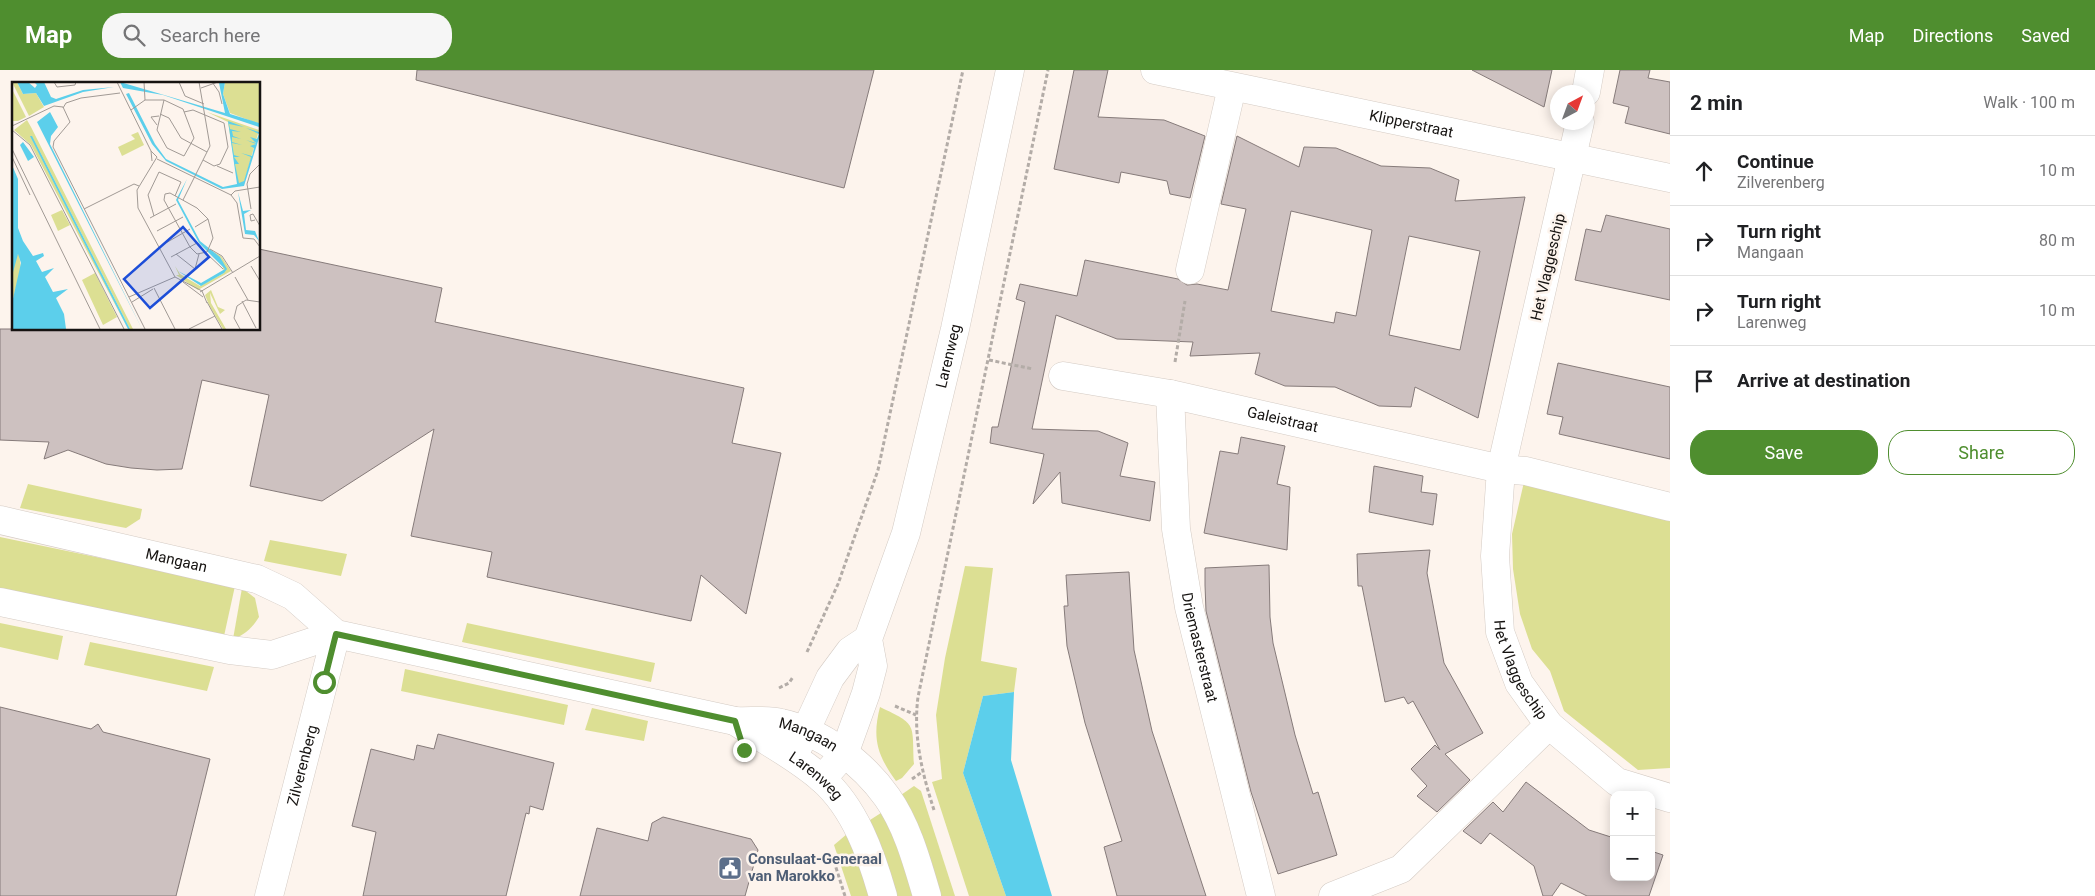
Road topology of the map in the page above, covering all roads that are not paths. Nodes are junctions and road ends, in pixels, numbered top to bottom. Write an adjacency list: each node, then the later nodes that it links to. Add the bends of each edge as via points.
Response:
1 (1010, 70): 17 (street, Larenweg, via 955,329 906,533)
2 (1155, 70): 5 (street, Klipperstraat)
3 (1590, 70): 4 (street)
4 (1587, 85)
5 (1232, 87): 7 (street, Klipperstraat); 9 (street)
6 (1578, 130): 7 (street, Het Vlaggeschip)
7 (1573, 158): 8 (street, Klipperstraat); 12 (street, Het Vlaggeschip)
8 (1670, 178)
9 (1190, 270)
10 (1063, 376): 11 (street, Galeistraat)
11 (1170, 394): 12 (street, Galeistraat); 28 (street, Driemasterstraat, via 1176,529 1189,607)
12 (1501, 469): 13 (street, via 1526,471); 19 (street, Het Vlaggeschip, via 1495,556 1500,632 1519,682)
13 (1670, 507)
14 (0, 520): 16 (street, Mangaan, via 257,579 293,596)
15 (0, 602): 16 (street, via 230,650 272,655)
16 (336, 634): 18 (street, Mangaan); 25 (street, Zilverenberg)
17 (868, 639): 20 (street, Larenweg, via 850,651 830,678); 21 (street, Larenweg, via 873,666)
18 (735, 721): 20 (street, Mangaan, via 780,722); 22 (street, Mangaan)
19 (1549, 726): 24 (street, Het Vlaggeschip, via 1617,782); 29 (street, via 1401,869)
20 (805, 731): 21 (street, Mangaan); 22 (street, Larenweg)
21 (844, 754): 23 (street, Mangaan); 27 (street, Larenweg, via 887,797 903,825)
22 (794, 757): 23 (street, Larenweg)
23 (822, 779): 26 (street, Larenweg, via 841,799 854,821 874,864)
24 (1670, 798)
25 (269, 896)
26 (883, 896)
27 (926, 896)
28 (1261, 896)
29 (1333, 896)

